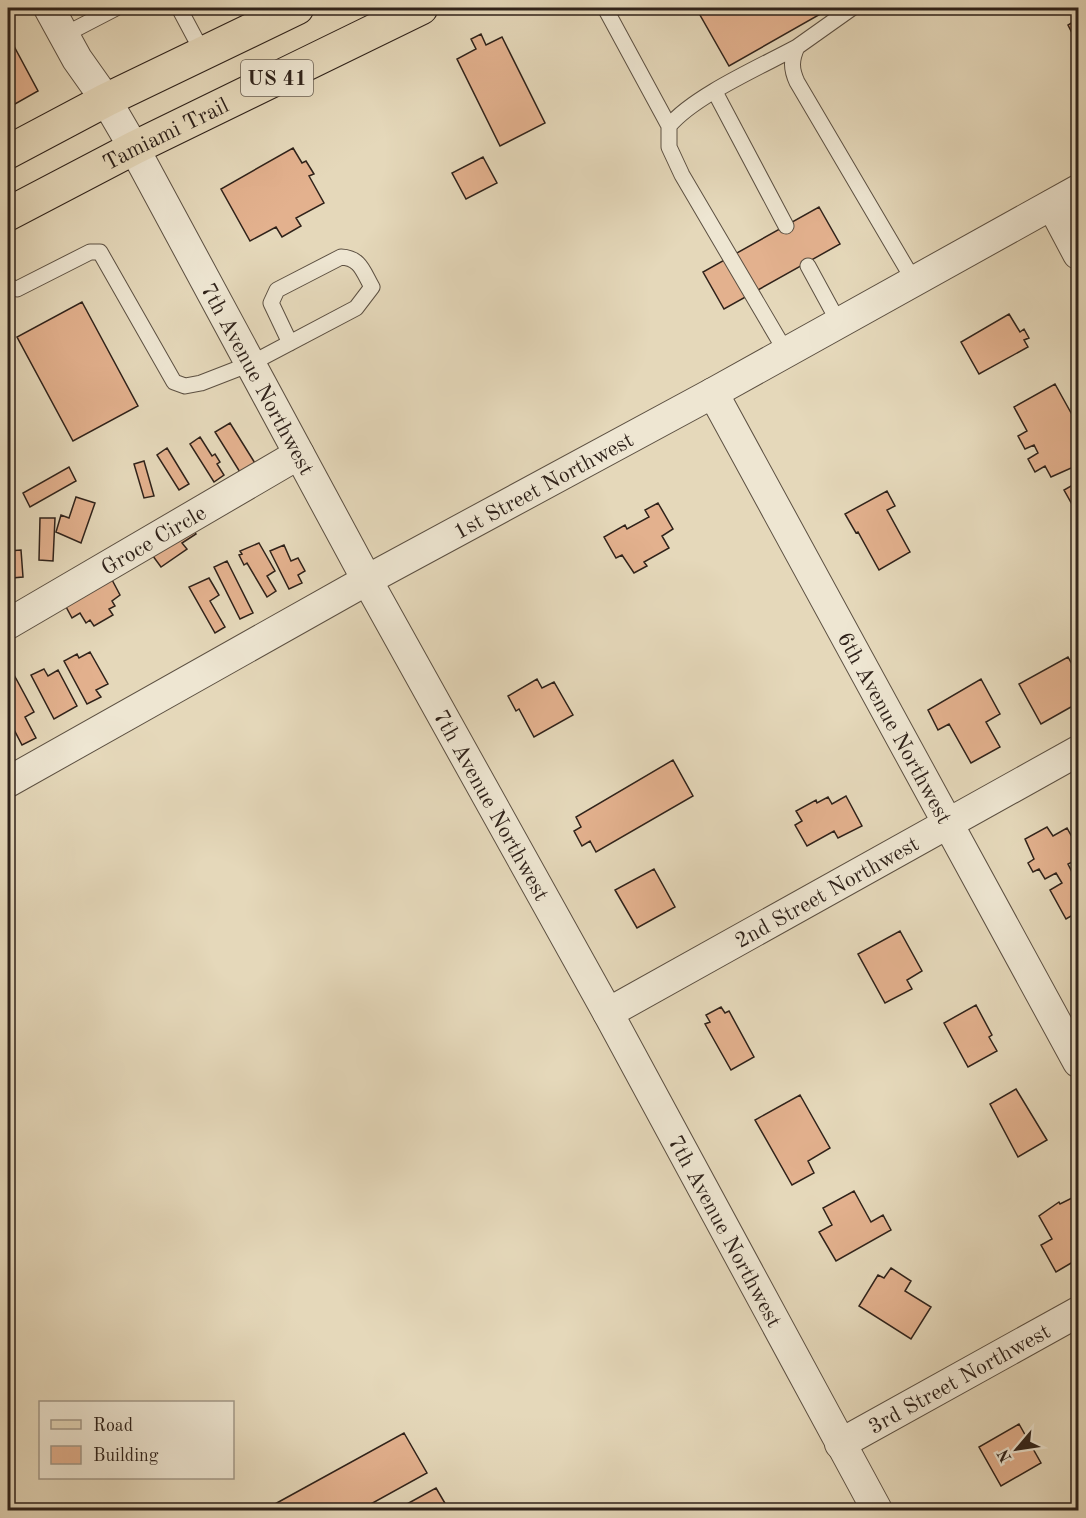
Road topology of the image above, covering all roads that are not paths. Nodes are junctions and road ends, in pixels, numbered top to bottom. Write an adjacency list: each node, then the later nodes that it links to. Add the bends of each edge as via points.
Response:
1 (49, 8): 8 (street, 7th Avenue Northwest)
2 (116, 8): 8 (lane)
3 (179, 8): 10 (lane)
4 (421, 8): 14 (main road, Tamiami Trail / US 41)
5 (605, 8): 13 (lane)
6 (852, 8): 9 (lane)
7 (289, 9): 10 (main road, US 41)
8 (64, 35): 12 (street, 7th Avenue Northwest)
9 (797, 47): 11 (lane); 22 (lane, via 792,70 797,82)
10 (203, 53): 12 (main road, US 41)
11 (715, 92): 13 (lane, via 678,114); 19 (lane)
12 (106, 100): 14 (street, 7th Avenue Northwest); 15 (main road, US 41)
13 (669, 126): 26 (lane, via 669,147 682,175)
14 (134, 148): 18 (main road, Tamiami Trail / US 41); 27 (street, 7th Avenue Northwest)
15 (8, 152)
16 (1078, 190): 17 (street, 1st Street Northwest)
17 (1052, 205): 20 (street); 22 (street, 1st Street Northwest)
18 (8, 214)
19 (786, 226)
20 (1078, 254)
21 (808, 266): 24 (lane)
22 (914, 281): 24 (street, 1st Street Northwest)
23 (8, 286): 27 (lane, via 17,289 90,252 100,252 174,382 185,386 201,383)
24 (839, 323): 26 (street, 1st Street Northwest)
25 (290, 343): 25 (lane, via 356,308 372,287 359,264 341,257 277,290 271,303); 27 (lane)
26 (786, 352): 28 (street, 1st Street Northwest)
27 (249, 364): 29 (street, 7th Avenue Northwest)
28 (713, 393): 30 (street, 1st Street Northwest); 34 (street, 6th Avenue Northwest)
29 (299, 454): 30 (street, 7th Avenue Northwest); 31 (street, Groce Circle)
30 (367, 580): 33 (street, 1st Street Northwest); 35 (street, 7th Avenue Northwest)
31 (8, 624)
32 (1078, 751): 34 (street, 2nd Street Northwest)
33 (8, 780)
34 (949, 823): 35 (street, 2nd Street Northwest); 36 (street, 6th Avenue Northwest)
35 (608, 1013): 38 (street, 7th Avenue Northwest)
36 (1078, 1062)
37 (1078, 1312): 38 (street, 3rd Street Northwest)
38 (840, 1444): 39 (street, 7th Avenue Northwest)
39 (877, 1510)

